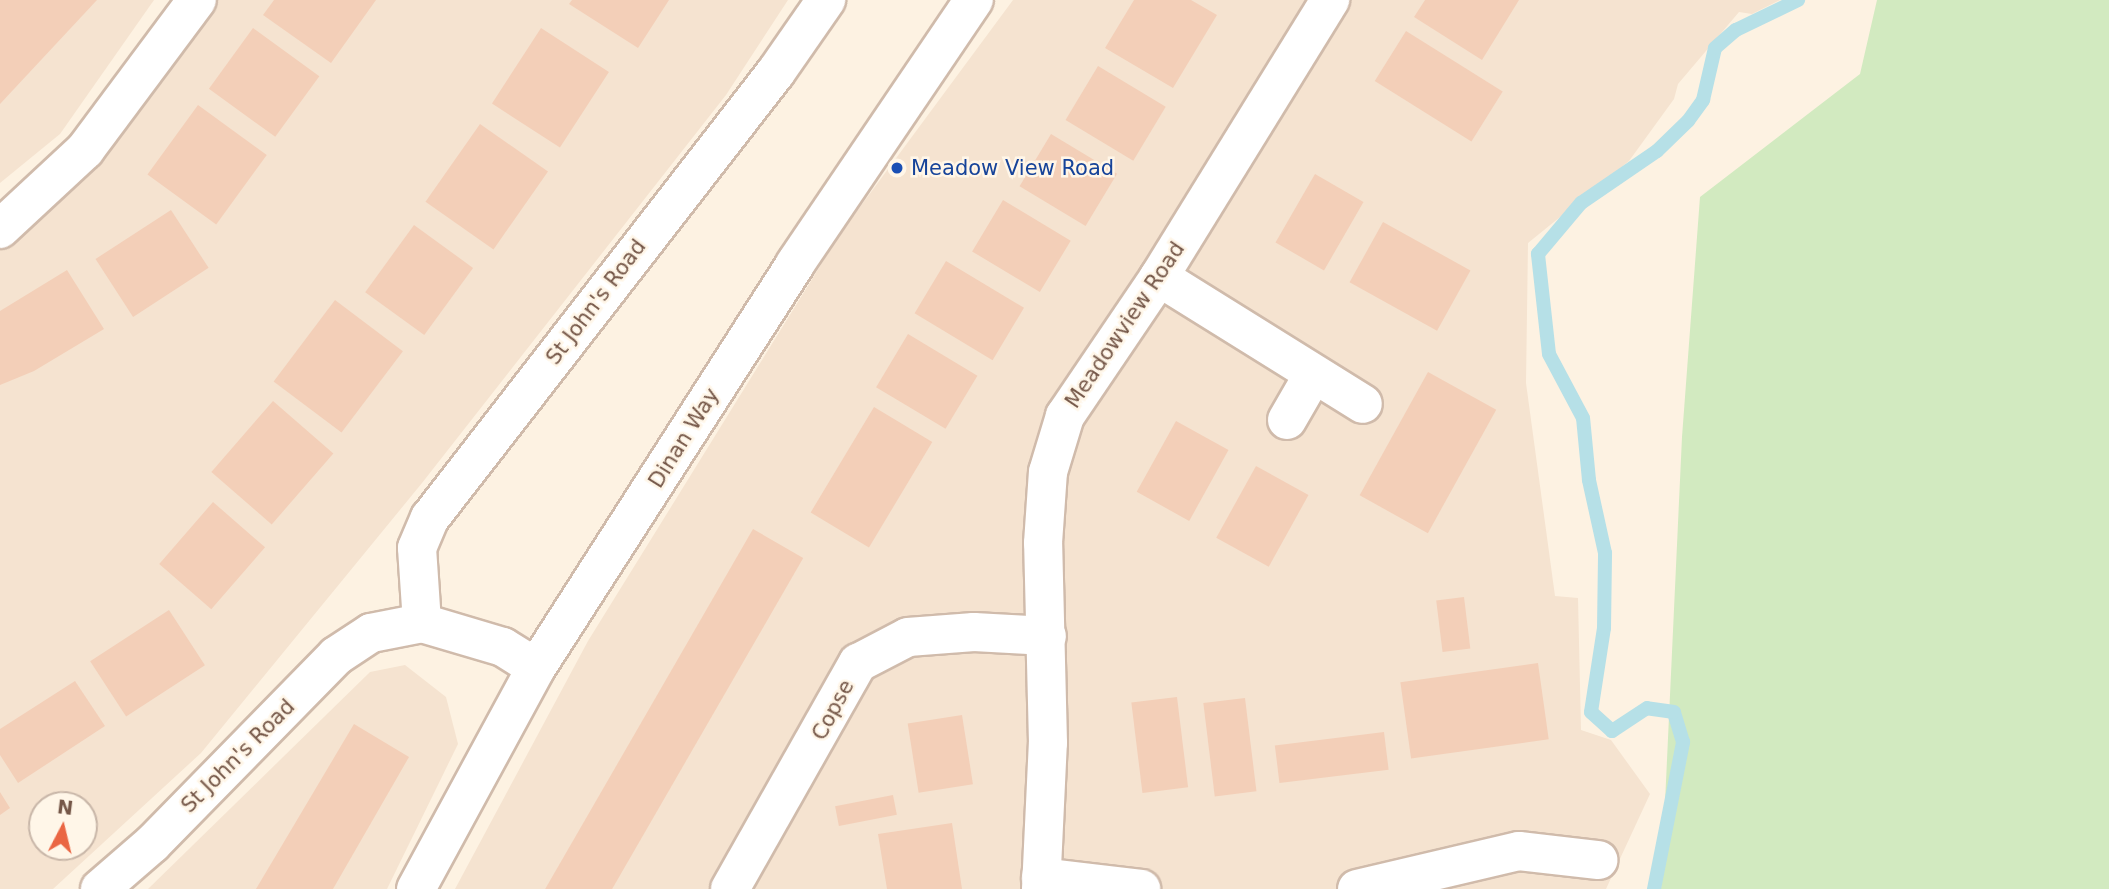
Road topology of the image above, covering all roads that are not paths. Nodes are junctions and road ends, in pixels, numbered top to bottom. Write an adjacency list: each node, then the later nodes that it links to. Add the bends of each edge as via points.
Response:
1 (197, 0): 5 (street, via 85,150)
2 (826, 0): 10 (street, St John's Road, via 776,72 430,517 418,548)
3 (974, 0): 12 (street, Dinan Way, via 795,264)
4 (1321, 3): 6 (street, Meadowview Road)
5 (0, 229)
6 (1159, 277): 7 (street); 11 (street, Meadowview Road, via 1065,416 1048,472 1043,543)
7 (1313, 375): 8 (street); 9 (street)
8 (1363, 404)
9 (1287, 419)
10 (422, 623): 12 (street, St John's Road, via 503,647); 15 (street, St John's Road, via 371,632 336,656 152,844)
11 (1047, 636): 14 (street, Meadowview Road, via 1048,743); 17 (street, Copse, via 974,632 908,637 858,663)
12 (536, 668): 16 (street, Dinan Way)
13 (1598, 860): 19 (street, via 1519,851)
14 (1041, 883): 18 (street)
15 (100, 889)
16 (416, 889)
17 (730, 889)
18 (1141, 889)
19 (1357, 889)

